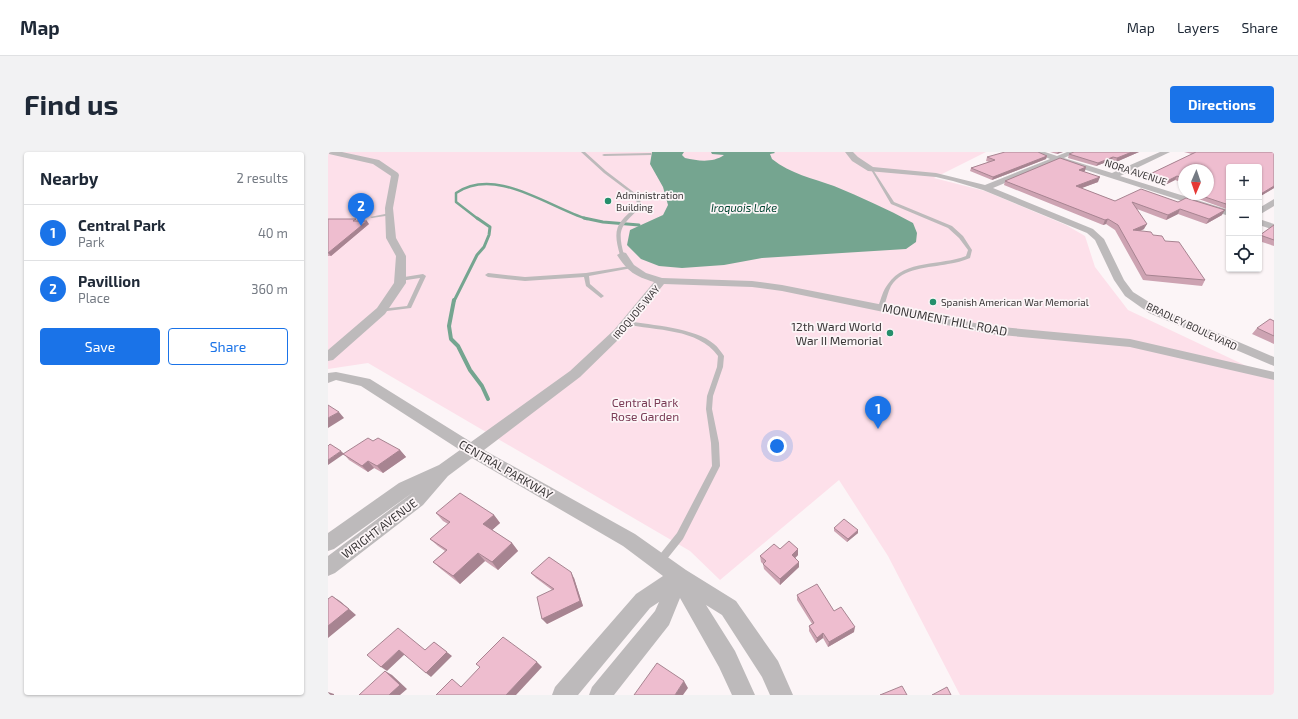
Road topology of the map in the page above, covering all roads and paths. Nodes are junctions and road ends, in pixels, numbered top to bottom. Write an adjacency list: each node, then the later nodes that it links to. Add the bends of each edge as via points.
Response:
1 (332, 152): 18 (street, via 376,162 395,175 390,197)
2 (583, 152): 11 (lane, IROQUOIS WAY)
3 (611, 152): 9 (lane)
4 (848, 152): 12 (street)
5 (1037, 152): 10 (street, NORA AVENUE)
6 (1073, 152): 10 (street)
7 (1166, 152): 13 (street)
8 (651, 154): 9 (lane)
9 (604, 155): 11 (lane)
10 (1057, 158): 13 (street, NORA AVENUE); 14 (street)
11 (592, 160): 22 (lane, IROQUOIS WAY, via 638,197 639,206 618,228 617,242)
12 (871, 169): 14 (street, BRADLEY BOULEVARD, via 936,175); 29 (lane, via 892,203 950,227 962,237 970,250 968,257 959,262 911,269 897,275 890,284)
13 (1112, 176): 17 (street, NORA AVENUE)
14 (986, 188): 33 (street, BRADLEY BOULEVARD, via 1090,231 1098,239 1129,294 1153,310)
15 (1274, 202): 16 (street)
16 (1262, 210)
17 (1226, 212)
18 (390, 214): 19 (lane); 26 (street, via 391,238 401,256)
19 (372, 217)
20 (1262, 223): 21 (street)
21 (1274, 227)
22 (622, 256): 23 (street, IROQUOIS WAY)
23 (630, 267): 25 (lane); 27 (street, IROQUOIS WAY, via 642,275)
24 (488, 275): 25 (lane, via 525,279)
25 (586, 275): 28 (lane, via 588,285)
26 (400, 279): 30 (street, via 400,283); 30 (lane, via 423,276 409,307)
27 (662, 281): 29 (street, MONUMENT HILL ROAD, via 752,284); 31 (street, IROQUOIS WAY)
28 (601, 296)
29 (881, 307): 34 (street, MONUMENT HILL ROAD, via 990,330 1130,343)
30 (381, 311): 32 (street)
31 (627, 323): 36 (street, IROQUOIS WAY, via 575,374); 39 (lane, via 698,338 713,345 721,356 709,409 716,466 680,536)
32 (328, 357)
33 (1274, 362)
34 (1274, 376)
35 (328, 378): 36 (street, CENTRAL PARKWAY, via 336,376 365,382)
36 (472, 451): 37 (street, WRIGHT AVENUE); 39 (street, CENTRAL PARKWAY, via 629,540)
37 (445, 470): 38 (street, WRIGHT AVENUE, via 405,488); 40 (street, WRIGHT AVENUE, via 417,500)
38 (328, 543)
39 (660, 561): 41 (street, CENTRAL PARKWAY)
40 (328, 566)
41 (678, 576): 42 (street, via 643,601); 43 (street, via 662,618); 44 (street, CENTRAL PARKWAY, via 727,658); 45 (street, CENTRAL PARKWAY, via 729,608 770,669)
42 (563, 695)
43 (600, 695)
44 (744, 695)
45 (782, 695)

